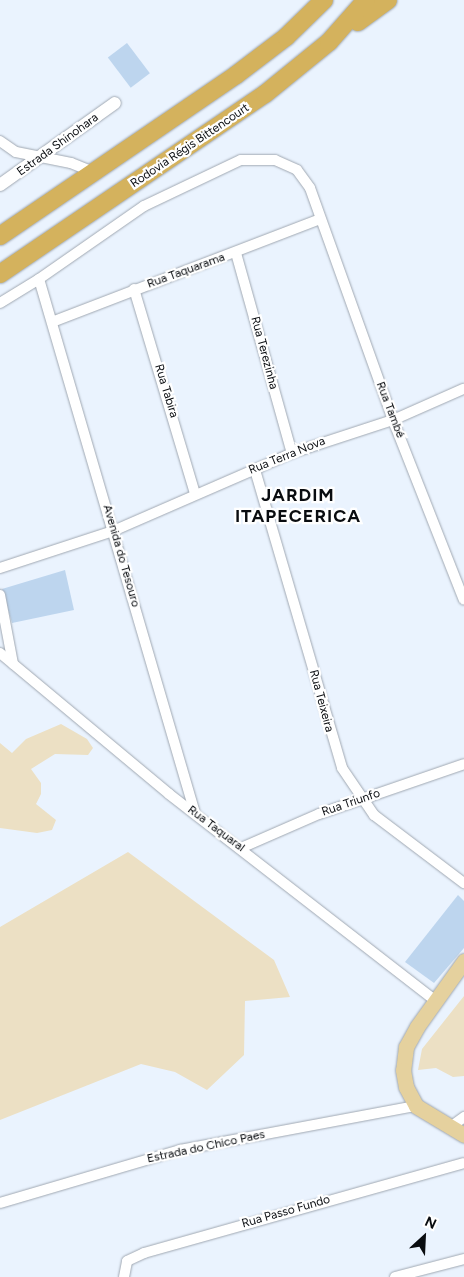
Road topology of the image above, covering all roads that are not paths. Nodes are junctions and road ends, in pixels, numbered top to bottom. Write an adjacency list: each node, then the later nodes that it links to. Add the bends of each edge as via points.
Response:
1 (324, 0): 8 (highway, via 286,38)
2 (366, 0): 4 (highway, Rodovia Régis Bittencourt)
3 (388, 0): 4 (highway)
4 (330, 42): 13 (highway, Rodovia Régis Bittencourt, via 222,125)
5 (115, 103): 7 (street, Estrada Shinohara)
6 (0, 141): 7 (street, via 16,152)
7 (39, 155): 8 (street); 9 (street, Estrada Shinohara)
8 (92, 172): 11 (highway)
9 (0, 185)
10 (320, 219): 12 (street, Rua Taquarama); 14 (street, Rua També, via 305,178 285,163 248,158 135,211); 19 (street, Rua També)
11 (0, 236)
12 (236, 253): 15 (street, Rua Taquarama); 20 (street, Rua Terezinha)
13 (0, 274)
14 (39, 279): 16 (street, Rua També); 17 (street, Avenida do Tesouro)
15 (134, 289): 17 (street, Rua Taquarama); 22 (street, Rua Tabira)
16 (0, 303)
17 (52, 322): 23 (street, Avenida do Tesouro)
18 (463, 389): 19 (street, Rua Terra Nova)
19 (393, 420): 20 (street, Rua Terra Nova); 26 (street, Rua També)
20 (292, 453): 21 (street, Rua Terra Nova)
21 (255, 470): 22 (street, Rua Terra Nova); 30 (street, Rua Teixeira, via 330,737)
22 (195, 494): 23 (street, Rua Terra Nova)
23 (113, 531): 24 (street, Rua Terra Nova); 31 (street, Avenida do Tesouro)
24 (0, 568)
25 (0, 595): 28 (street)
26 (464, 600)
27 (0, 653): 28 (street, Rua Taquaral)
28 (13, 664): 31 (street, Rua Taquaral, via 72,716)
29 (464, 764): 30 (street, Rua Triunfo)
30 (361, 800): 32 (street, Rua Triunfo); 33 (street, Rua Teixeira, via 389,829)
31 (195, 813): 32 (street, Rua Taquaral)
32 (241, 848): 35 (street, Rua Taquaral)
33 (464, 883)
34 (464, 961): 35 (main road)
35 (435, 1000): 36 (main road, via 406,1047 406,1087)
36 (416, 1106): 38 (main road); 41 (street, Estrada do Chico Paes, via 180,1150)
37 (464, 1117): 38 (street)
38 (449, 1128): 39 (main road)
39 (464, 1135)
40 (464, 1163): 43 (street, Rua Passo Fundo, via 144,1253 127,1261)
41 (0, 1203)
42 (464, 1259): 44 (street)
43 (124, 1277)
44 (395, 1277)

